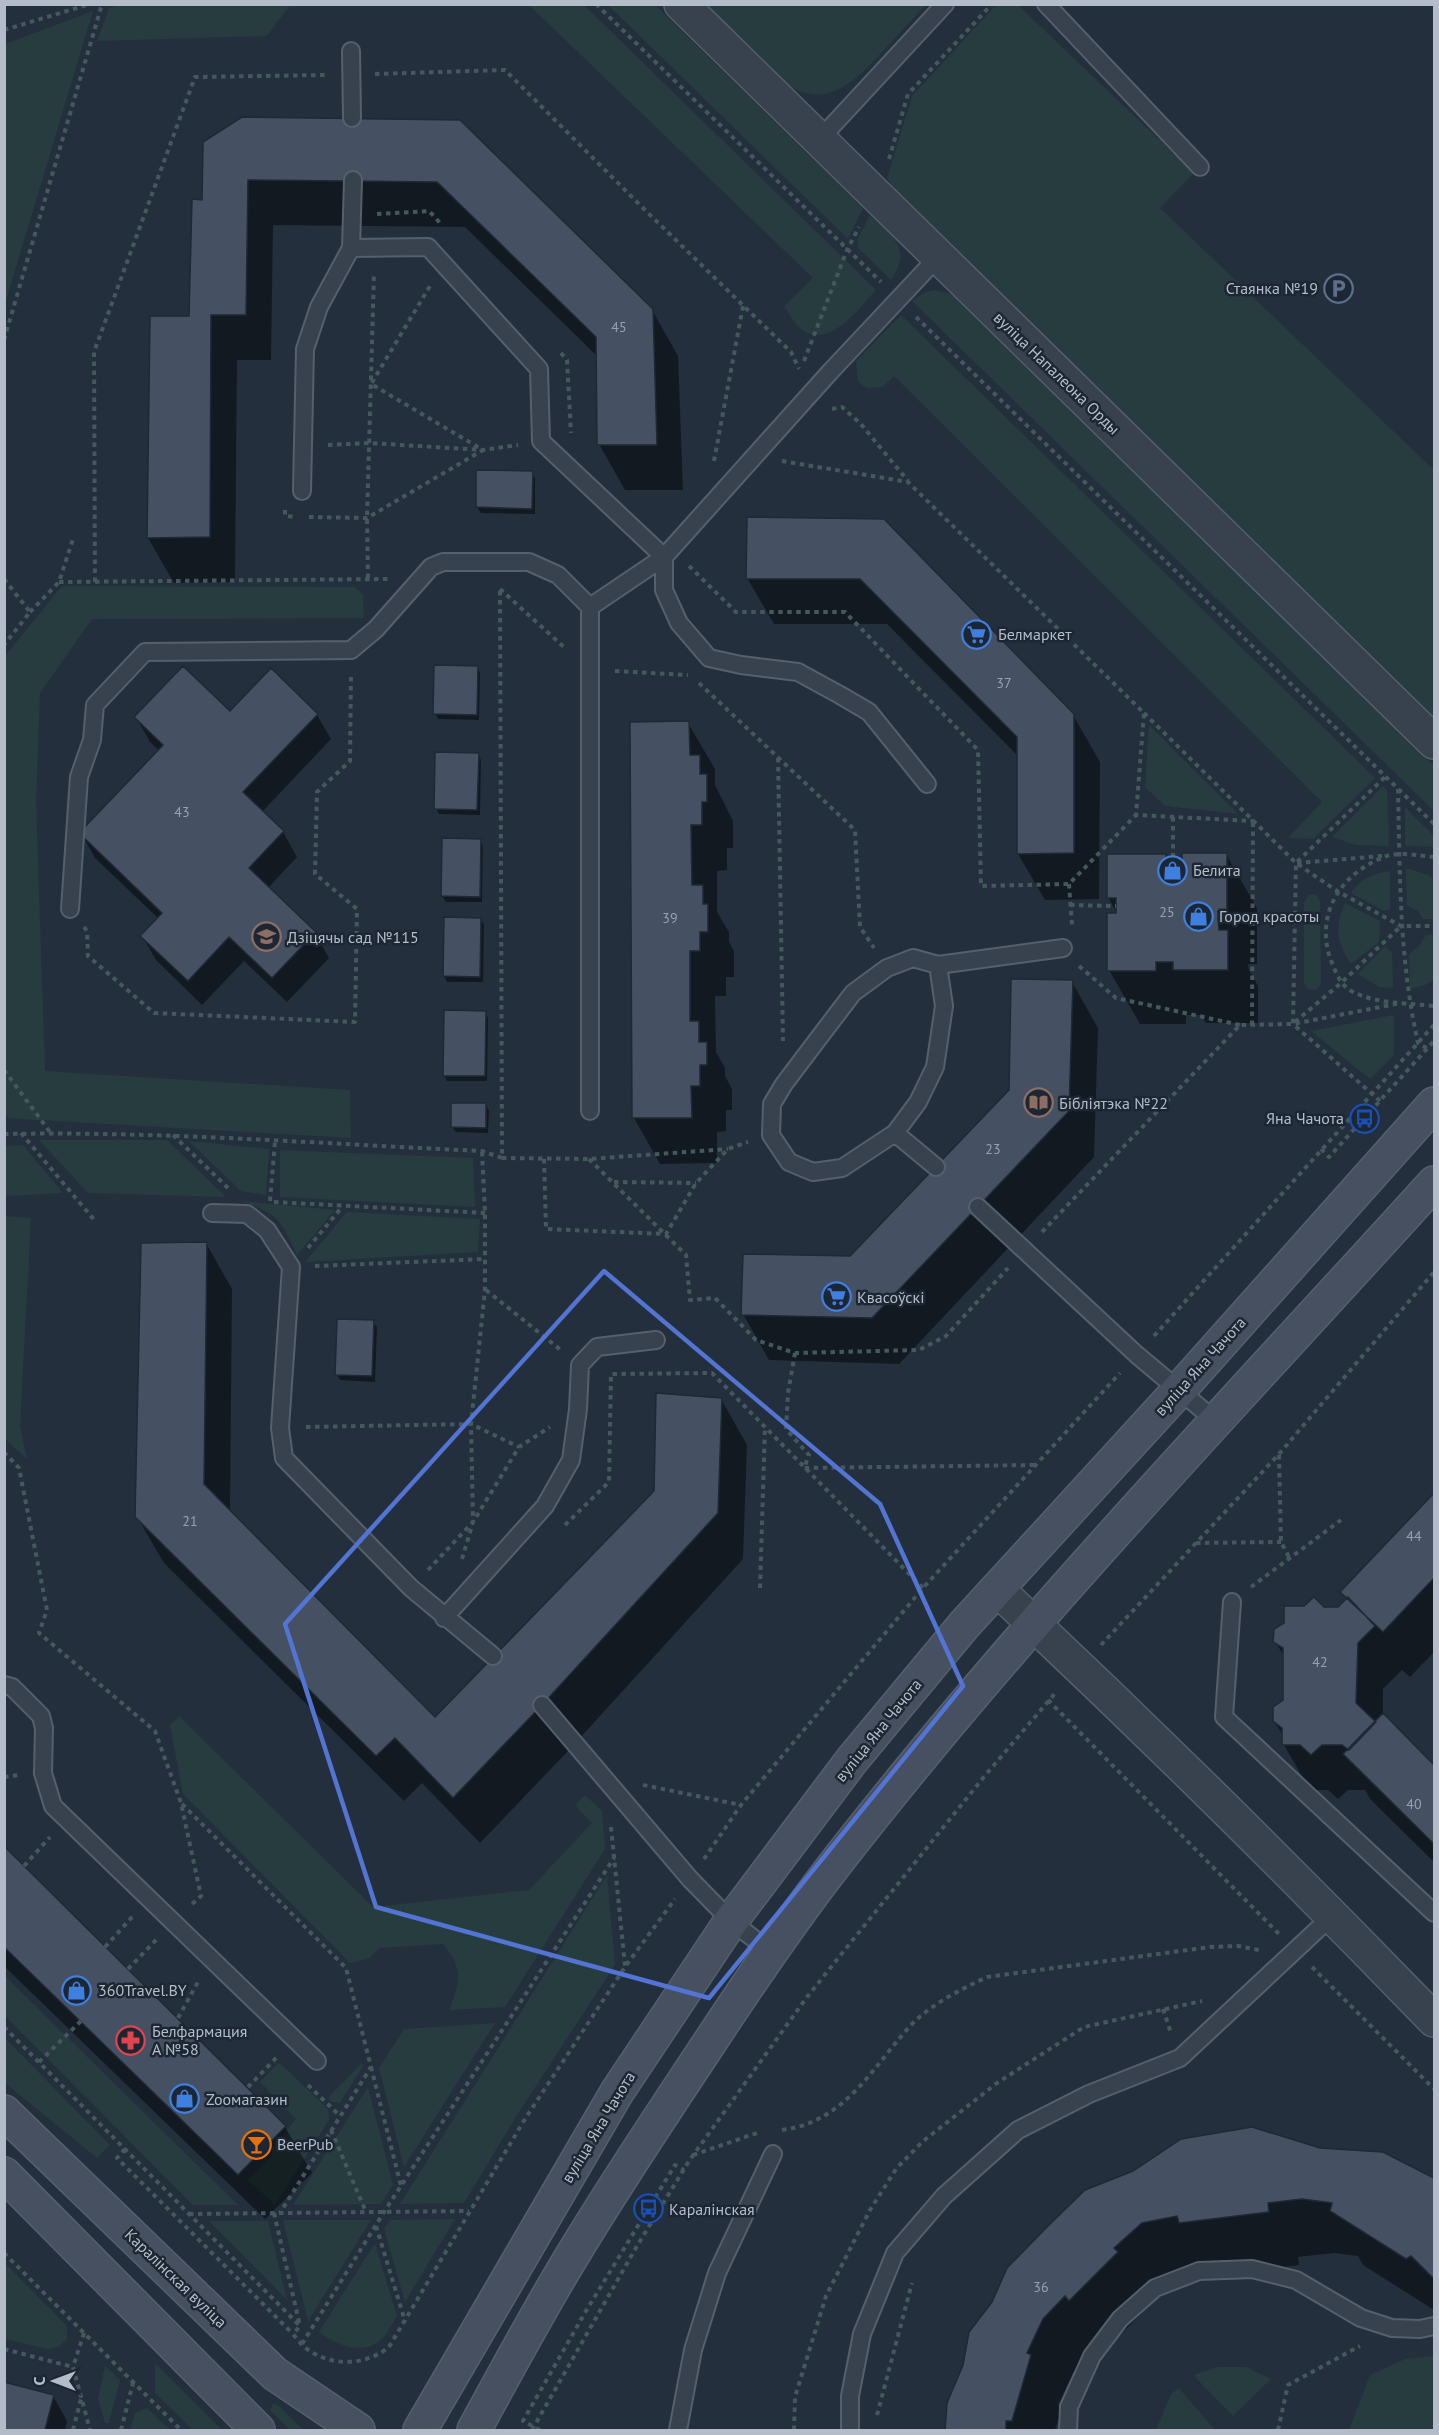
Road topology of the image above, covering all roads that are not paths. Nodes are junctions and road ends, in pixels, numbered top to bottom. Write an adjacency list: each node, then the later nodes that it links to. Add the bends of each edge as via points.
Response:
1 (681, 4): 6 (street, вуліца Напалеона Орды)
2 (945, 4): 6 (lane)
3 (1046, 4): 7 (lane)
4 (351, 51): 5 (lane)
5 (352, 118)
6 (819, 140): 10 (street, вуліца Напалеона Орды)
7 (1200, 167)
8 (352, 180): 9 (lane)
9 (351, 248): 11 (lane, via 319,307 305,349); 12 (lane, via 428,247 539,369 541,441)
10 (938, 257): 12 (lane); 14 (street, вуліца Напалеона Орды)
11 (302, 491)
12 (663, 558): 13 (lane); 15 (lane, via 663,590 679,623 709,658 798,672 840,695 869,712)
13 (590, 607): 16 (lane, via 558,574 529,562 443,562 431,567 376,629 351,650 146,652 95,705 92,740 79,777); 20 (lane)
14 (1434, 742)
15 (927, 784)
16 (70, 909)
17 (1063, 948): 18 (lane)
18 (938, 965): 21 (lane, via 944,1006 935,1067 918,1101); 21 (lane, via 913,958 887,968 853,993 772,1104 771,1135 789,1162 813,1172 842,1168)
19 (1434, 1104): 27 (main road, вуліца Яна Чачота)
20 (590, 1111)
21 (895, 1133): 22 (lane)
22 (936, 1167)
23 (1434, 1183): 28 (main road)
24 (978, 1207): 27 (lane, via 1137,1355)
25 (212, 1213): 31 (lane, via 247,1214 267,1230 291,1267 280,1428 284,1458)
26 (656, 1340): 31 (lane, via 597,1347 580,1365 571,1460 545,1506)
27 (1180, 1389): 28 (lane); 29 (main road, вуліца Яна Чачота)
28 (1216, 1422): 32 (main road)
29 (997, 1589): 32 (street); 38 (main road, вуліца Яна Чачота, via 852,1760)
30 (1232, 1602): 36 (lane, via 1224,1718)
31 (444, 1618): 33 (lane)
32 (1035, 1625): 37 (street); 39 (main road, via 890,1795)
33 (493, 1656)
34 (4, 1685): 41 (lane, via 12,1687 40,1716 44,1728 43,1773 53,1806)
35 (542, 1705): 38 (lane, via 690,1879)
36 (1434, 1913)
37 (1333, 1915): 40 (street); 51 (lane, via 1180,2058 1089,2094 1018,2130 944,2196 895,2253 862,2334 849,2396)
38 (731, 1921): 39 (lane); 48 (main road, вуліца Яна Чачота, via 617,2092)
39 (771, 1952): 49 (main road, via 615,2185)
40 (1434, 2020)
41 (317, 2061)
42 (4, 2112): 47 (main road, Каралінская вуліца, via 275,2374)
43 (773, 2154): 50 (lane, via 717,2273 693,2350)
44 (4, 2174): 46 (main road)
45 (1434, 2326): 52 (lane, via 1392,2328 1361,2318 1296,2280 1252,2269 1199,2271 1155,2288 1120,2319 1092,2356 1069,2407)
46 (258, 2430)
47 (358, 2430)
48 (420, 2430)
49 (474, 2430)
50 (678, 2430)
51 (849, 2430)
52 (1068, 2430)

